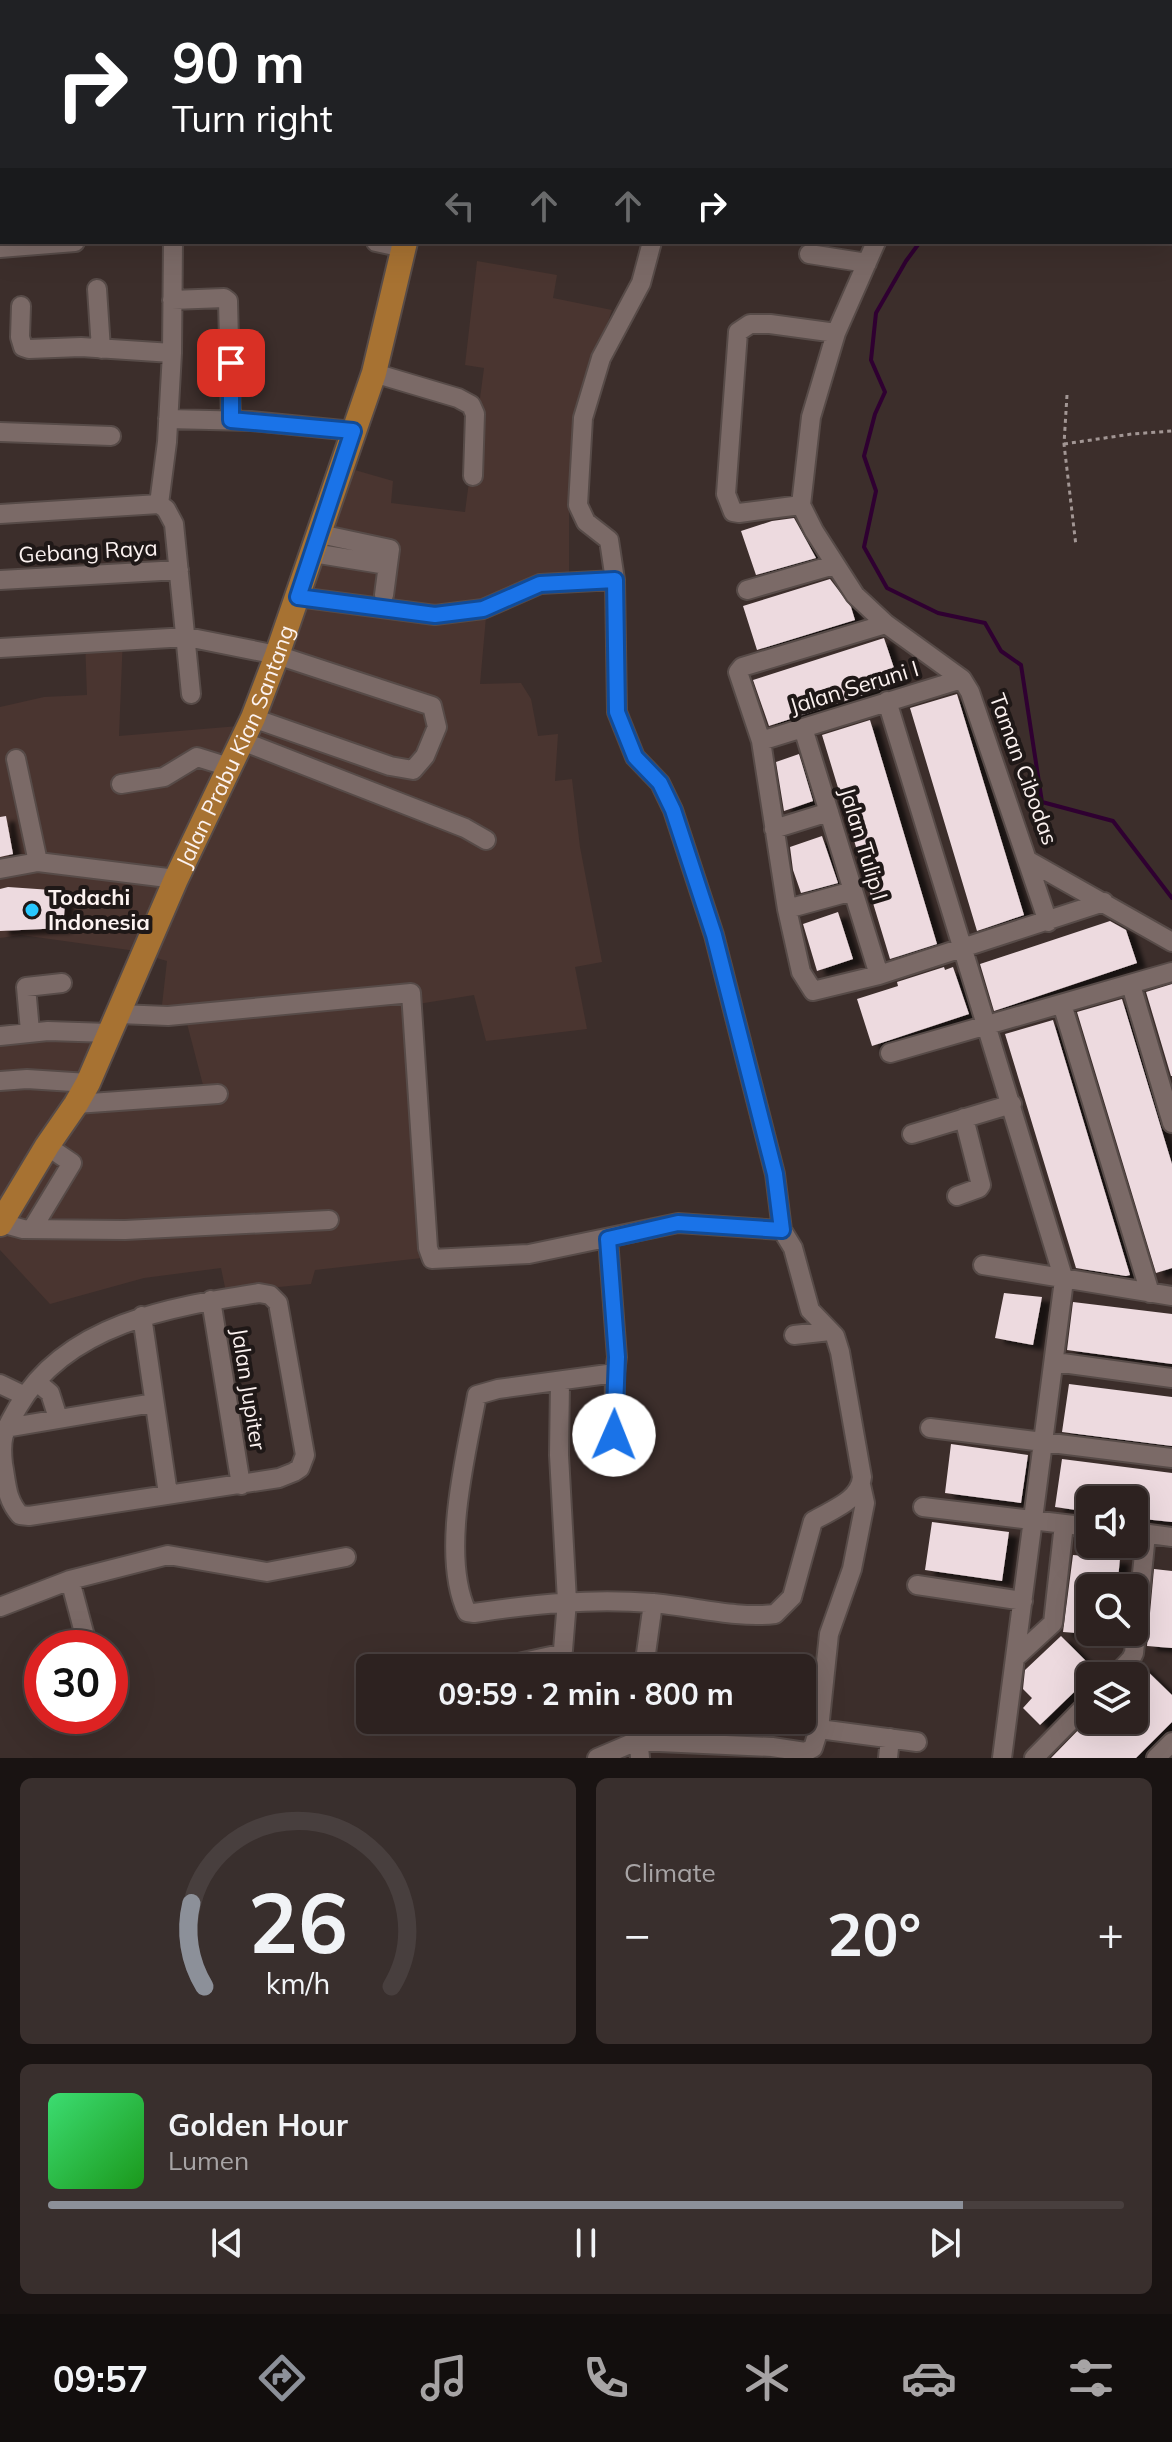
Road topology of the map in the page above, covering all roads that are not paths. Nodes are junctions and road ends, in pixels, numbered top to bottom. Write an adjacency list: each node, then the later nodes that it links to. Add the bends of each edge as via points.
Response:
1 (50, 244): 6 (street)
2 (173, 244): 10 (street)
3 (651, 244): 29 (street, via 641,283 601,358 583,418 578,505 586,522 609,540)
4 (875, 244): 8 (street)
5 (405, 245): 15 (main road, Jalan Prabu Kian Santang)
6 (0, 248)
7 (809, 254): 8 (street)
8 (867, 263): 12 (street)
9 (97, 289): 13 (street)
10 (172, 300): 14 (street); 17 (street, via 228,301)
11 (21, 306): 13 (street, via 23,347)
12 (836, 333): 23 (street, via 811,417); 23 (street, via 770,324 750,324 738,332 729,507 739,513)
13 (101, 349): 14 (street)
14 (172, 353): 16 (street)
15 (374, 373): 18 (main road, Jalan Prabu Kian Santang); 21 (street, via 471,405)
16 (168, 419): 17 (street); 22 (street)
17 (231, 420): 18 (street)
18 (353, 431): 25 (main road, Jalan Prabu Kian Santang)
19 (0, 432): 20 (street)
20 (111, 436)
21 (473, 476)
22 (159, 504): 24 (street, Gebang Raya); 27 (street, Gebang Raya, via 174,524)
23 (801, 505): 26 (street, Taman Cibodas)
24 (0, 514)
25 (316, 544): 31 (street, via 390,549); 32 (main road, Jalan Prabu Kian Santang)
26 (834, 565): 30 (street); 33 (street, Taman Cibodas, via 855,595)
27 (179, 570): 28 (street, Gebang Raya); 34 (street, Gebang Raya)
28 (0, 580)
29 (615, 580): 32 (street, via 540,584 483,609 435,615); 82 (street, via 617,712 635,757 660,783 673,810 714,935 775,1174)
30 (747, 590)
31 (384, 595)
32 (298, 597): 36 (main road, Jalan Prabu Kian Santang)
33 (886, 624): 37 (street, Taman Cibodas); 43 (street, via 742,667 738,672)
34 (187, 637): 35 (street); 36 (street); 38 (street, Gebang Raya)
35 (0, 648)
36 (277, 655): 40 (main road, Jalan Prabu Kian Santang); 40 (street, via 432,706 437,727 413,770)
37 (962, 679): 39 (street, Jalan Seruni I); 50 (street, Taman Cibodas)
38 (191, 694)
39 (887, 701): 41 (street, Jalan Seruni I); 59 (street)
40 (253, 718): 42 (main road, Jalan Prabu Kian Santang)
41 (803, 728): 43 (street, Jalan Seruni I); 47 (street, Jalan Tulip I)
42 (242, 741): 45 (main road, Jalan Prabu Kian Santang); 49 (street)
43 (761, 741): 48 (street)
44 (16, 759): 51 (street)
45 (229, 767): 46 (street, via 197,757 164,777); 53 (main road, Jalan Prabu Kian Santang)
46 (121, 784)
47 (829, 812): 48 (street); 54 (street, Jalan Tulip I)
48 (774, 829): 56 (street)
49 (486, 840)
50 (1029, 861): 55 (street, Taman Cibodas); 57 (street)
51 (38, 862): 52 (street); 53 (street)
52 (0, 869)
53 (176, 879): 65 (main road, Jalan Prabu Kian Santang)
54 (853, 891): 56 (street); 61 (street, Jalan Tulip I)
55 (1104, 902): 57 (street); 58 (street, Taman Cibodas)
56 (787, 909): 61 (street, via 801,972 813,991)
57 (1048, 922): 59 (street)
58 (1172, 942)
59 (964, 948): 61 (street); 66 (street)
60 (1172, 972): 63 (street)
61 (879, 975)
62 (62, 983): 67 (street, via 26,987)
63 (1131, 985): 64 (street); 75 (street)
64 (1062, 1004): 66 (street); 86 (street)
65 (114, 1024): 67 (street); 71 (main road, Jalan Prabu Kian Santang); 83 (street, via 411,993 432,1259 529,1254)
66 (988, 1025): 69 (street); 73 (street)
67 (30, 1031): 68 (street)
68 (0, 1036)
69 (890, 1053)
70 (0, 1081): 71 (street, via 27,1079)
71 (82, 1093): 72 (street); 77 (main road, Jalan Prabu Kian Santang)
72 (218, 1094)
73 (1012, 1104): 74 (street); 85 (street)
74 (964, 1118): 76 (street); 78 (street, via 981,1185)
75 (1172, 1123)
76 (912, 1134)
77 (47, 1146): 80 (main road, Jalan Prabu Kian Santang); 81 (street, via 72,1163)
78 (957, 1196)
79 (329, 1220): 81 (street)
80 (0, 1224): 81 (street)
81 (32, 1229)
82 (782, 1230): 83 (street, via 678,1223); 90 (street, via 793,1248 810,1310)
83 (608, 1239): 93 (street)
84 (983, 1265): 85 (street)
85 (1064, 1280): 86 (street); 92 (street)
86 (1150, 1293): 87 (street)
87 (1172, 1296)
88 (211, 1300): 89 (street); 105 (street, Jalan Jupiter); 105 (street, via 259,1293 278,1303 305,1455 294,1472)
89 (142, 1316): 97 (street, via 84,1340); 98 (street)
90 (830, 1331): 91 (street); 106 (street, via 840,1352)
91 (794, 1335)
92 (1055, 1362): 94 (street); 102 (street)
93 (615, 1373): 95 (street); 103 (street)
94 (1172, 1378)
95 (560, 1382): 118 (street); 118 (street, via 477,1395 458,1501 455,1556 467,1612)
96 (0, 1384): 97 (street)
97 (31, 1389): 99 (street, via 50,1393); 101 (street)
98 (153, 1403): 99 (street); 107 (street)
99 (58, 1418): 101 (street)
100 (930, 1428): 102 (street)
101 (2, 1437): 107 (street, via 9,1503 20,1515)
102 (1044, 1442): 104 (street); 109 (street)
103 (614, 1455)
104 (1172, 1458)
105 (241, 1485): 107 (street)
106 (861, 1485): 120 (street, via 854,1497 813,1521 792,1597 775,1614); 128 (street, via 865,1503 852,1569 829,1634)
107 (168, 1494)
108 (923, 1507): 109 (street)
109 (1034, 1520): 110 (street); 119 (street)
110 (1064, 1524): 111 (street); 125 (street, via 1053,1623)
111 (1076, 1525)
112 (1148, 1534): 113 (street)
113 (1172, 1537)
114 (346, 1557): 116 (street, via 267,1572 168,1555)
115 (1139, 1558): 126 (street, via 1134,1653)
116 (70, 1580): 121 (street); 122 (street)
117 (917, 1585): 119 (street)
118 (567, 1601): 120 (street); 123 (street, via 562,1653)
119 (1023, 1601): 125 (street)
120 (653, 1603): 124 (street)
121 (0, 1607)
122 (83, 1630)
123 (558, 1654)
124 (646, 1654)
125 (1016, 1657): 135 (street)
126 (1128, 1662)
127 (1076, 1715): 136 (street)
128 (819, 1729): 129 (street); 132 (street, via 813,1748 805,1752 772,1747)
129 (890, 1738): 130 (street); 134 (street)
130 (917, 1742)
131 (1172, 1742): 137 (street)
132 (639, 1750): 133 (street)
133 (597, 1758)
134 (888, 1758)
135 (1002, 1758)
136 (1034, 1758)
137 (1156, 1758)

